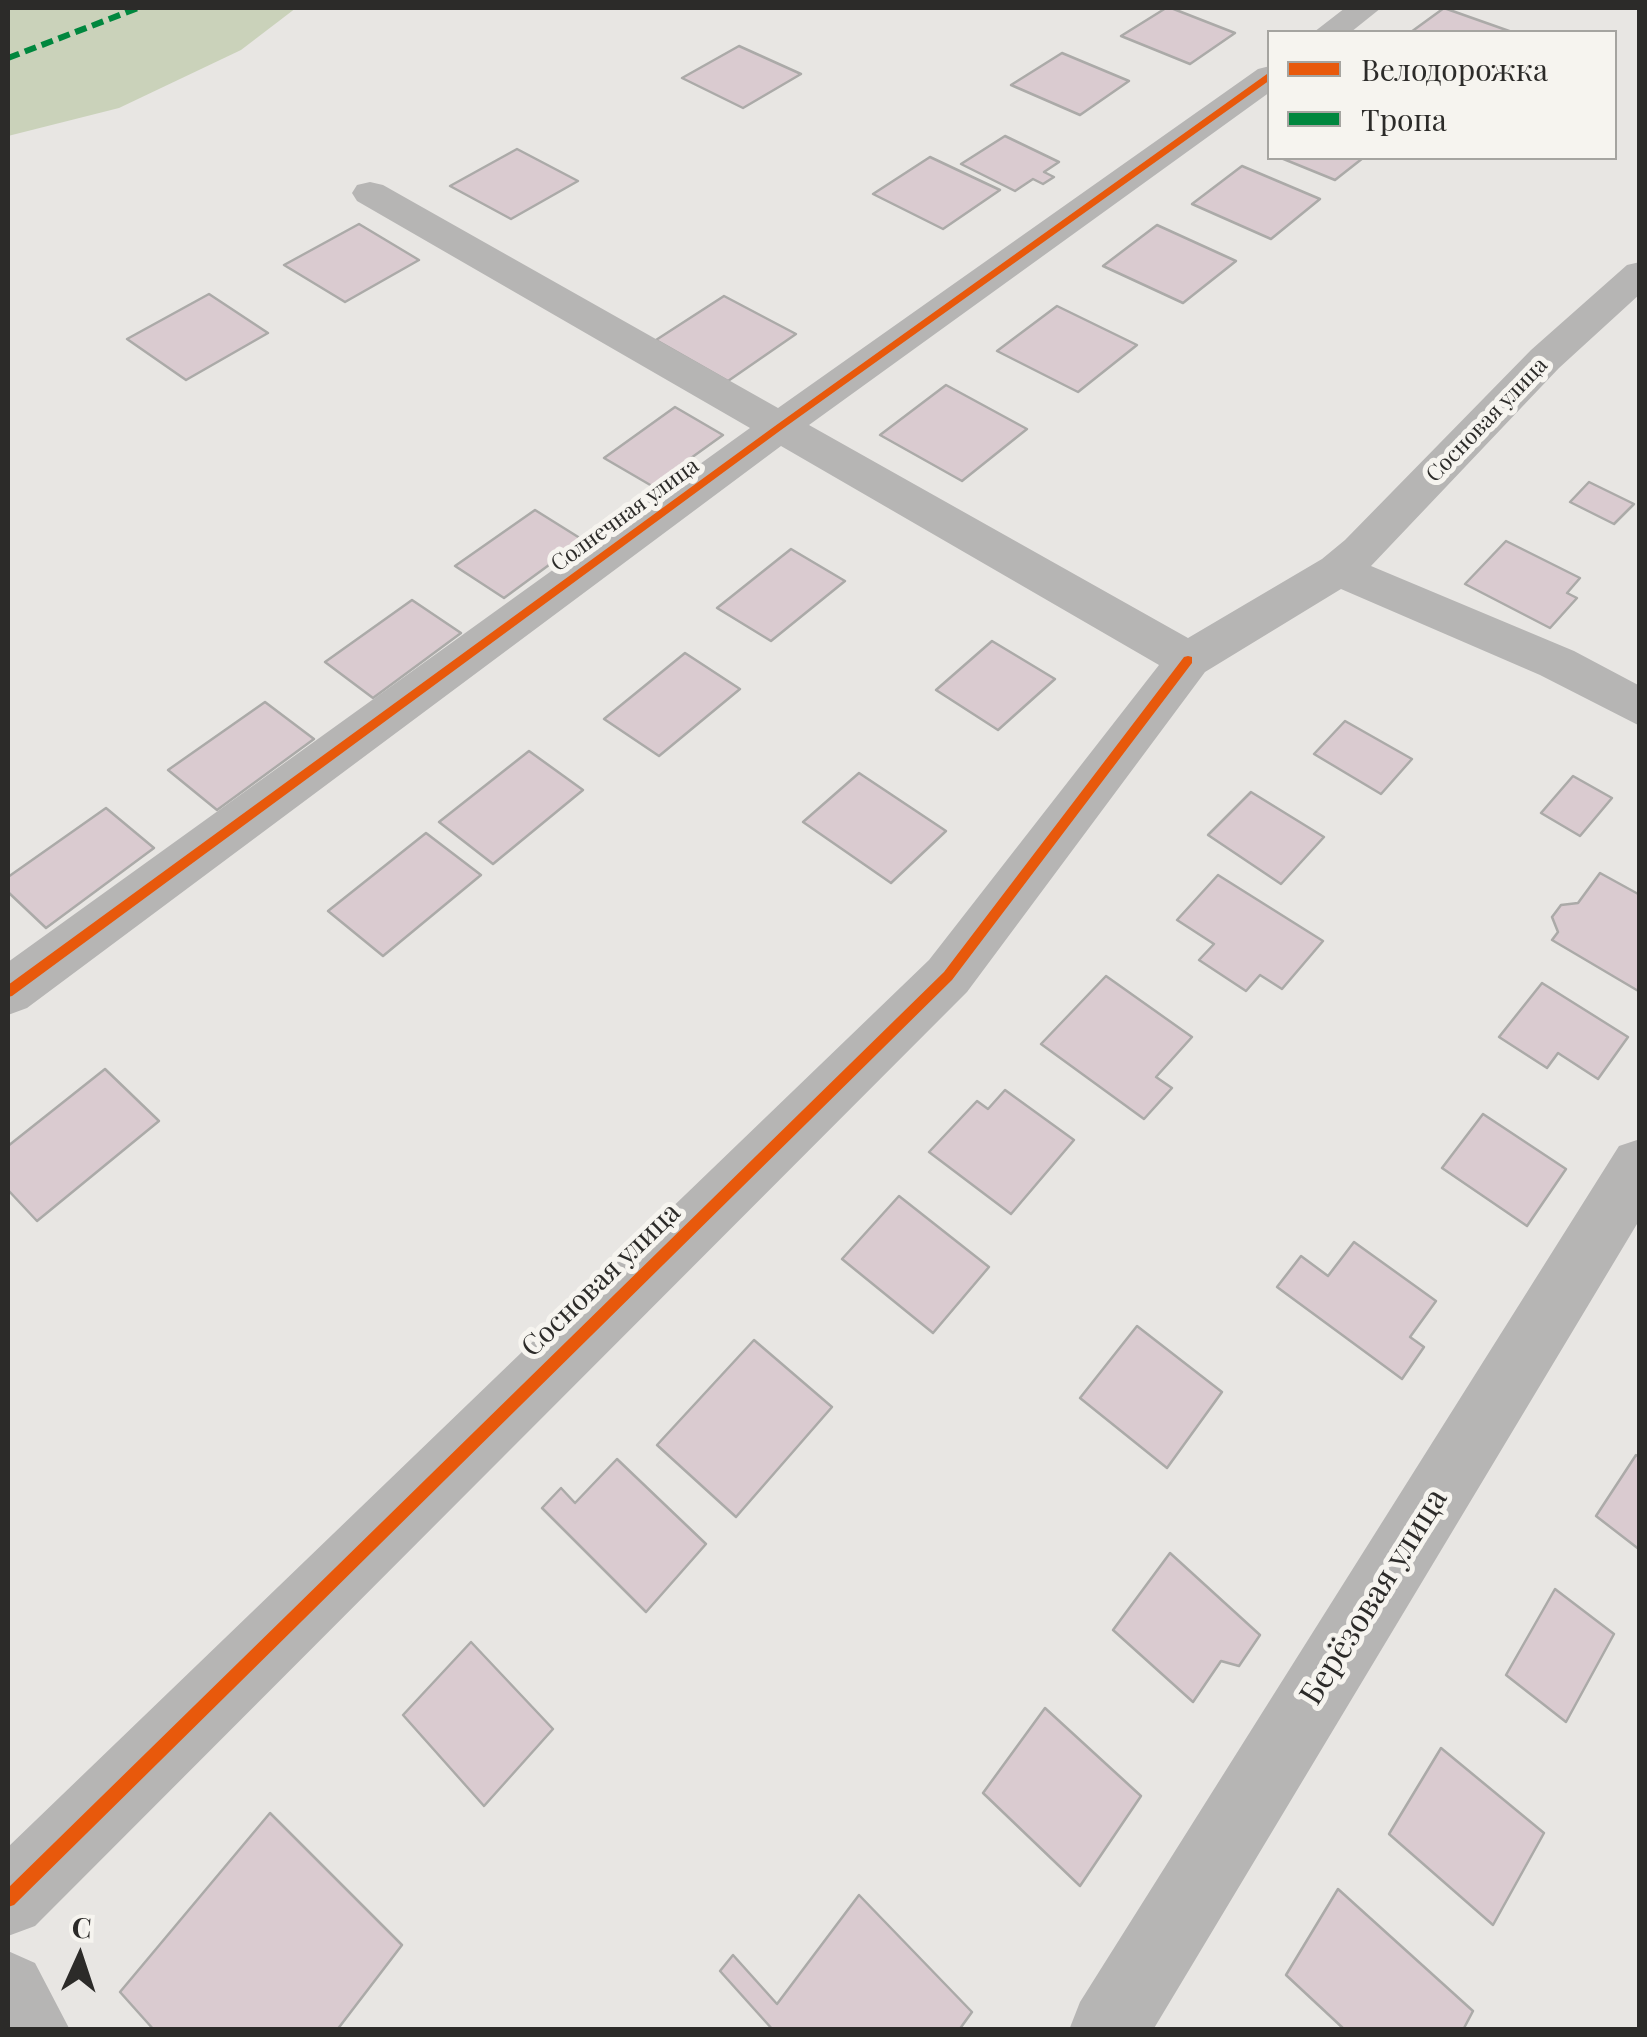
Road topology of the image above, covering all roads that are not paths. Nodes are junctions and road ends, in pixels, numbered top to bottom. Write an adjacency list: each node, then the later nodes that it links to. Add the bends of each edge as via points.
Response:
1 (1365, 8): 2 (street)
2 (1333, 30)
3 (1267, 78): 6 (street, Солнечная улица)
4 (370, 193): 6 (street)
5 (1640, 273): 7 (street, Сосновая улица, via 1545,359)
6 (778, 428): 8 (street); 10 (street, Солнечная улица)
7 (1338, 570): 8 (street, Сосновая улица); 9 (street, via 1558,663)
8 (1188, 660): 12 (street, Сосновая улица, via 948,976)
9 (1640, 708)
10 (8, 992)
11 (1640, 1165): 15 (street, Берёзовая улица)
12 (8, 1898)
13 (8, 1990): 14 (street)
14 (31, 2030)
15 (1108, 2030)

